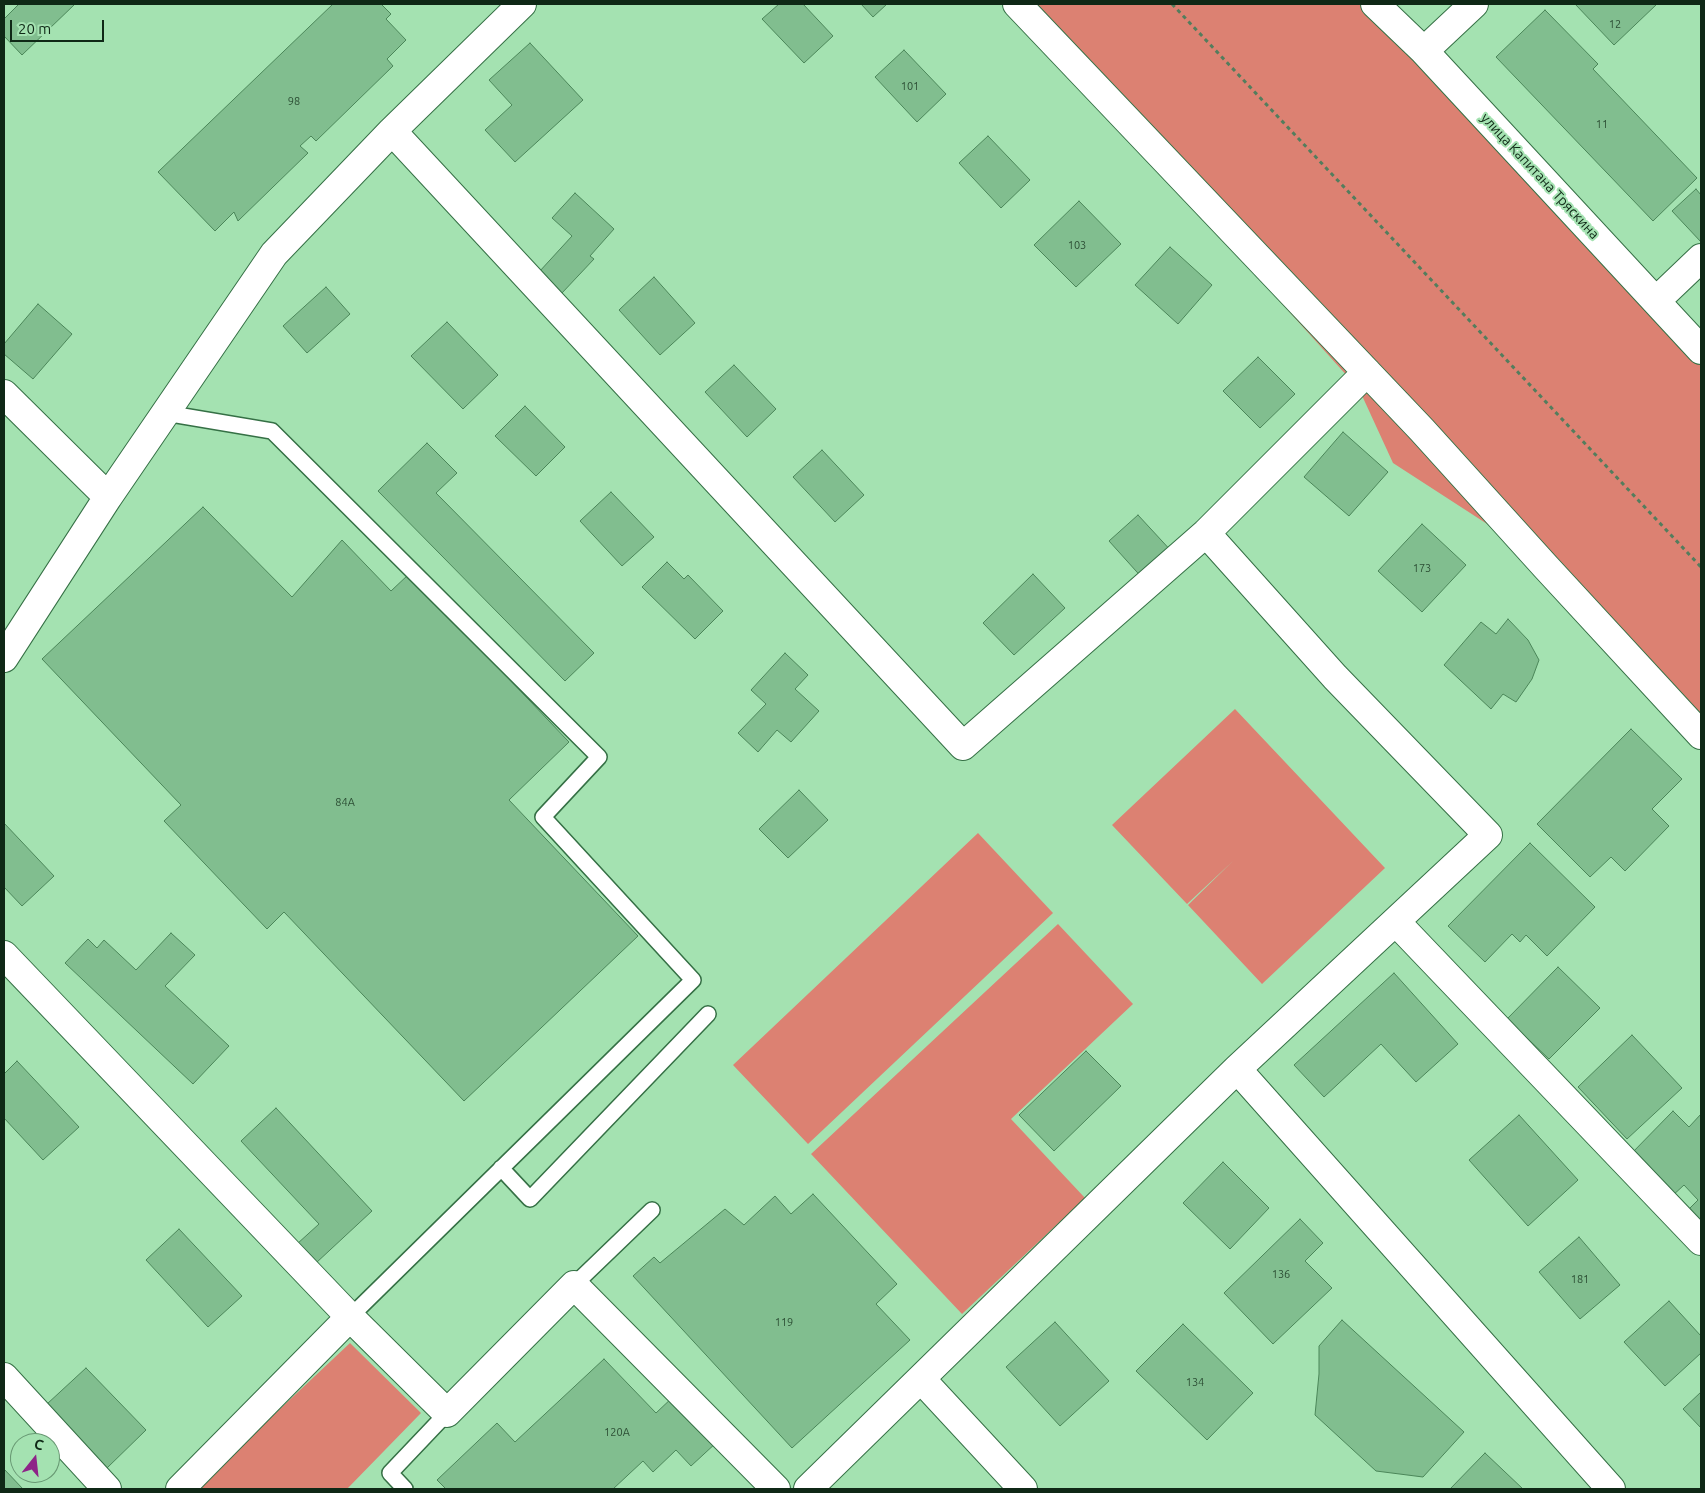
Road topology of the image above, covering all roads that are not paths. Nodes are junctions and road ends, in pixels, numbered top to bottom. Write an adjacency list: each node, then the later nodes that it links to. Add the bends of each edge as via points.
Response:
1 (522, 4): 6 (street)
2 (1017, 4): 10 (street)
3 (1375, 4): 5 (street, улица Капитана Тряскина)
4 (1474, 4): 5 (street)
5 (1424, 51): 8 (street, улица Капитана Тряскина)
6 (392, 131): 12 (street, via 274,254); 14 (street, via 963,746)
7 (1701, 258): 8 (street)
8 (1656, 301): 9 (street, улица Капитана Тряскина)
9 (1701, 350)
10 (1368, 372): 14 (street); 16 (street)
11 (4, 394): 13 (street)
12 (165, 414): 13 (street); 21 (lane, via 272,430 598,757 542,817 693,980)
13 (108, 497): 15 (street)
14 (1206, 533): 17 (street, via 1335,677 1488,835)
15 (4, 658)
16 (1701, 735)
17 (1396, 922): 20 (street); 23 (street)
18 (4, 955): 25 (street)
19 (708, 1014): 21 (lane, via 530,1198)
20 (1237, 1069): 27 (street); 35 (street)
21 (501, 1168): 25 (lane)
22 (652, 1210): 24 (lane)
23 (1701, 1241)
24 (574, 1285): 28 (street); 32 (street)
25 (350, 1317): 28 (street); 30 (street)
26 (4, 1377): 29 (street)
27 (921, 1379): 33 (street); 34 (street)
28 (448, 1413): 31 (lane, via 390,1473)
29 (107, 1489)
30 (180, 1489)
31 (405, 1489)
32 (776, 1489)
33 (808, 1489)
34 (1023, 1489)
35 (1611, 1489)

